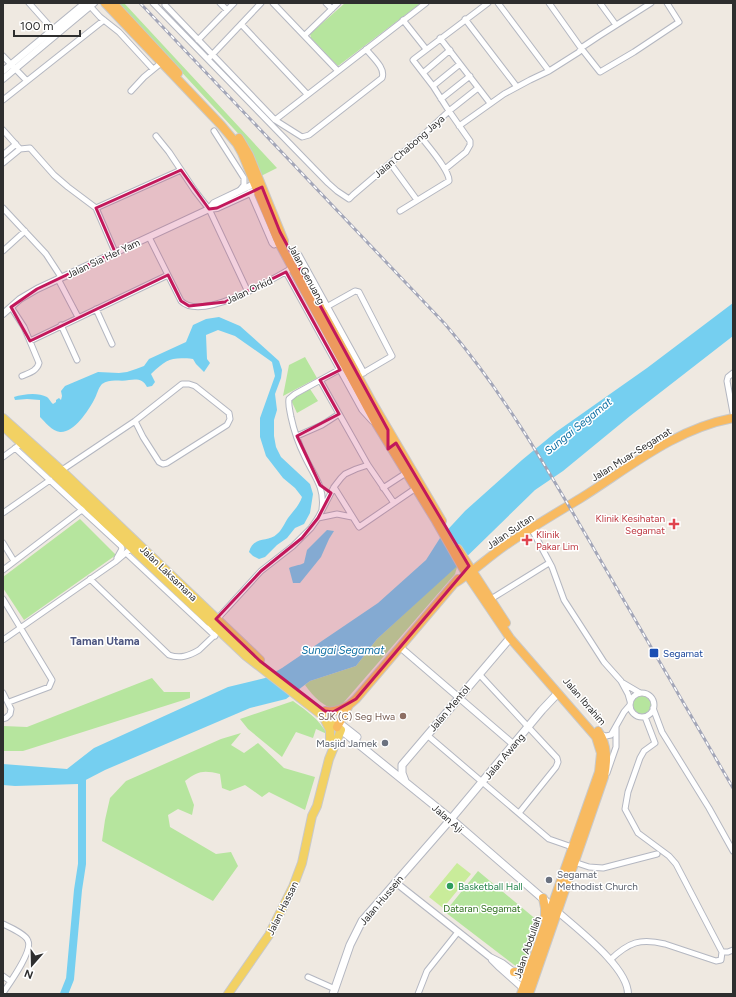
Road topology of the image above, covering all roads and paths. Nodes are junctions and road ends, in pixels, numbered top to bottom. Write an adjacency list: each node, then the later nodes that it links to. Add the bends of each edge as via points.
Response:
1 (29, 3): 29 (street)
2 (105, 3): 27 (highway, Jalan Genuang)
3 (113, 3): 76 (highway, Jalan Genuang, via 237,136 246,149)
4 (153, 3): 21 (street)
5 (220, 3): 22 (street)
6 (234, 3): 22 (street)
7 (261, 3): 26 (street)
8 (273, 3): 31 (street)
9 (326, 3): 20 (street)
10 (338, 3): 20 (street)
11 (426, 3): 25 (street)
12 (488, 3): 23 (street)
13 (498, 3): 49 (street)
14 (549, 3): 35 (street)
15 (600, 3): 28 (street)
16 (651, 3): 28 (street)
17 (667, 3): 35 (street, via 679,22 600,72)
18 (90, 4): 24 (street); 29 (street)
19 (165, 4): 21 (street); 33 (street)
20 (332, 9): 31 (street)
21 (159, 10): 42 (street)
22 (227, 10): 33 (street)
23 (465, 19): 32 (street); 55 (street)
24 (104, 20): 30 (street); 53 (street)
25 (403, 20): 36 (street); 37 (street)
26 (241, 24): 40 (street); 58 (street)
27 (126, 25): 30 (street); 34 (highway, Jalan Genuang)
28 (616, 25): 35 (street)
29 (55, 32): 45 (street)
30 (119, 32): 39 (street)
31 (305, 35): 47 (street)
32 (440, 38): 37 (street); 38 (street)
33 (198, 40): 40 (street)
34 (145, 46): 39 (street); 43 (highway, Jalan Genuang)
35 (581, 48): 49 (street, via 579,52)
36 (366, 49): 47 (street); 63 (street, via 382,69 382,78 309,136 302,137)
37 (426, 49): 50 (street, via 414,59)
38 (450, 50): 44 (street); 50 (street)
39 (137, 52): 46 (street)
40 (213, 55): 42 (street); 63 (street)
41 (3, 56): 45 (street)
42 (208, 60): 73 (street, Jalan Chabong Jaya, via 284,140 328,183 349,199)
43 (161, 63): 46 (street); 76 (highway, Jalan Genuang, via 237,144)
44 (460, 64): 51 (street); 54 (street)
45 (13, 67): 48 (street); 52 (street); 53 (street)
46 (153, 69): 57 (street)
47 (338, 70): 58 (street)
48 (3, 71)
49 (549, 71): 55 (street)
50 (423, 73): 54 (street)
51 (470, 76): 56 (street); 59 (street)
52 (3, 79)
53 (27, 81): 60 (street)
54 (433, 86): 59 (street)
55 (517, 87): 61 (street)
56 (478, 88): 61 (street); 62 (street)
57 (131, 91)
58 (307, 94): 63 (street)
59 (441, 99): 62 (street)
60 (3, 100)
61 (490, 103): 64 (street)
62 (449, 111): 64 (street, Jalan Chabong Jaya); 68 (street, Jalan Chabong Jaya)
63 (276, 120)
64 (459, 126): 74 (street, Jalan Chabong Jaya, via 470,141 470,145 466,152)
65 (3, 130): 69 (street)
66 (214, 131): 77 (street, via 244,178 244,185)
67 (156, 136): 75 (street)
68 (421, 137): 73 (street, Jalan Chabong Jaya); 74 (street)
69 (16, 144): 70 (street); 71 (street)
70 (20, 149): 72 (street); 80 (street, via 30,148 54,175)
71 (3, 155)
72 (3, 163)
73 (390, 164): 78 (street)
74 (445, 169): 78 (street, via 450,178 448,182)
75 (181, 170): 80 (street); 81 (street)
76 (257, 187): 77 (street, Jalan Sia Her Yam); 81 (street, Jalan Sia Her Yam, via 217,208); 87 (highway, Jalan Genuang); 93 (highway, Jalan Genuang)
77 (239, 191): 81 (street, Jalan Sia Her Yam, via 214,203)
78 (417, 200): 82 (street)
79 (3, 208): 83 (street)
80 (96, 208): 86 (street)
81 (209, 209): 84 (street, Jalan Sia Her Yam); 90 (street)
82 (400, 211)
83 (25, 231): 85 (street); 89 (street, via 50,258)
84 (149, 237): 86 (street, Jalan Sia Her Yam); 88 (street, Jalan Orkid)
85 (3, 251)
86 (115, 252): 89 (street, Jalan Sia Her Yam)
87 (289, 270): 90 (street, Jalan Orkid); 93 (highway, Jalan Genuang); 100 (street)
88 (168, 275): 90 (street, Jalan Orkid, via 184,305 225,302); 92 (street)
89 (60, 278): 91 (street, Jalan Sia Her Yam, via 26,295); 95 (street)
90 (248, 292)
91 (11, 307): 94 (street, Jalan Sia Her Yam); 97 (street, via 18,315)
92 (96, 309): 95 (street); 98 (street)
93 (322, 310): 100 (highway, Jalan Genuang); 102 (highway, Jalan Genuang); 102 (street, via 355,291 359,292 392,354)
94 (3, 314)
95 (78, 317): 96 (street)
96 (61, 326): 97 (street); 99 (street)
97 (30, 340): 103 (street, via 39,365 35,370)
98 (112, 344)
99 (77, 360)
100 (343, 368): 104 (street); 111 (highway, Jalan Genuang, via 377,425)
101 (733, 373): 105 (street, via 727,382)
102 (361, 375): 111 (highway, Jalan Genuang)
103 (22, 376)
104 (320, 380): 106 (street); 112 (street, via 289,399)
105 (733, 413)
106 (339, 414): 112 (street); 116 (street)
107 (3, 418): 118 (main road, Jalan Laksamana)
108 (733, 418): 130 (highway, Jalan Muar-Segamat, via 704,425 668,442)
109 (135, 421): 109 (street, via 159,462 163,464 227,425 230,419 229,413 195,386 182,384); 118 (street)
110 (3, 426): 113 (main road, Jalan Laksamana)
111 (385, 431): 114 (highway, Jalan Genuang)
112 (297, 436): 119 (street)
113 (18, 446): 115 (street); 118 (main road, Jalan Laksamana)
114 (394, 447): 117 (highway, Jalan Genuang); 129 (highway, Jalan Genuang)
115 (3, 457)
116 (368, 465): 120 (street); 122 (street, via 345,474)
117 (406, 473): 120 (street); 121 (highway, Jalan Genuang)
118 (56, 475): 124 (main road, Jalan Laksamana); 124 (street); 126 (street)
119 (320, 485): 122 (street, via 328,492); 125 (street)
120 (383, 488): 123 (street)
121 (416, 488): 123 (street); 129 (highway, Jalan Genuang)
122 (333, 489): 125 (street); 127 (street)
123 (394, 503): 127 (street, via 359,527)
124 (87, 505): 133 (main road, Jalan Laksamana); 134 (street); 135 (street, via 121,546 121,552)
125 (321, 512): 128 (street)
126 (3, 513)
127 (352, 517): 128 (street, via 336,514)
128 (318, 518): 142 (street, via 302,538 261,571)
129 (438, 519): 137 (highway, Jalan Genuang)
130 (545, 519): 131 (highway, Jalan Sultan)
131 (530, 527): 136 (street); 137 (highway, Jalan Sultan, via 508,537)
132 (3, 543): 134 (street)
133 (132, 548): 135 (street); 142 (main road, Jalan Laksamana); 142 (street)
134 (14, 561): 138 (street)
135 (115, 562): 139 (street)
136 (549, 563): 141 (street); 149 (street, via 571,612 604,662)
137 (467, 568): 141 (highway, Jalan Ibrahim); 145 (highway, Jalan Ibrahim); 147 (highway, Jalan Sultan)
138 (3, 570)
139 (90, 579): 143 (street); 144 (street, via 169,655 180,657 196,652)
140 (3, 599): 143 (street)
141 (491, 599): 167 (highway, Jalan Ibrahim, via 522,644)
142 (212, 624): 144 (main road, Jalan Laksamana)
143 (20, 628): 146 (street); 155 (street, via 52,680 49,687)
144 (219, 631): 159 (main road, Jalan Laksamana)
145 (510, 638): 148 (main road, Jalan Mentol); 151 (highway, Jalan Ibrahim)
146 (3, 640)
147 (400, 647): 153 (street); 154 (highway, Jalan Sultan)
148 (479, 674): 153 (main road, Jalan Mentol); 165 (street)
149 (621, 681): 152 (street); 156 (street)
150 (3, 693): 155 (street)
151 (558, 693): 165 (main road, Jalan Awang); 178 (highway, Jalan Ibrahim, via 594,732 601,753 599,772)
152 (640, 693): 156 (street, via 632,697); 158 (street, via 652,698)
153 (459, 698): 168 (main road, Jalan Mentol); 170 (street)
154 (356, 699): 157 (highway, Jalan Sultan); 164 (highway, Jalan Sultan)
155 (9, 702): 163 (street, via 10,714)
156 (630, 703): 160 (street); 161 (street)
157 (349, 705): 159 (highway, via 338,711); 164 (highway, Jalan Sultan)
158 (654, 708): 162 (street); 179 (street, via 662,732)
159 (323, 712): 164 (main road, Jalan Laksamana); 169 (main road, via 330,730)
160 (633, 713): 161 (street); 162 (street)
161 (621, 717): 166 (street)
162 (645, 717): 190 (street, via 655,743 644,751 640,758 625,809 638,833 676,864)
163 (3, 719)
164 (340, 726): 169 (main road, Jalan Hassan); 171 (main road, via 391,765); 174 (main road, Jalan Aji); 175 (main road, Jalan Hassan)
165 (528, 727): 170 (main road, Jalan Awang); 176 (street, via 558,760 556,767)
166 (616, 727): 167 (street, via 608,736); 172 (street, via 615,750)
167 (600, 734): 172 (highway, Jalan Ibrahim, via 607,753)
168 (427, 735): 171 (main road, Jalan Mentol); 173 (street)
169 (330, 744): 175 (main road, Jalan Hassan, via 316,790)
170 (513, 744): 173 (main road, Jalan Awang)
171 (402, 765): 174 (main road)
172 (604, 777): 181 (highway, Jalan Ibrahim)
173 (482, 782): 176 (street); 177 (main road, Jalan Awang)
174 (406, 783): 177 (main road, Jalan Aji)
175 (314, 811): 201 (main road, Jalan Hassan, via 302,863 287,900 264,943)
176 (519, 813): 178 (street, via 552,840)
177 (450, 819): 182 (main road, Jalan Hussein); 183 (main road, Jalan Aji)
178 (572, 847): 184 (highway, Jalan Ibrahim)
179 (733, 851)
180 (657, 854): 181 (street, via 603,868)
181 (574, 862): 184 (highway, Jalan Ibrahim)
182 (395, 882): 188 (street); 199 (main road, Jalan Hussein, via 358,928)
183 (542, 898): 184 (main road, Jalan Aji); 187 (highway)
184 (554, 909): 185 (street); 187 (highway, Jalan Abdullah)
185 (571, 923): 187 (street, via 559,921); 193 (street)
186 (3, 924): 197 (street, via 26,937 28,941 28,950)
187 (547, 931): 192 (highway, Jalan Abdullah); 198 (highway, Jalan Abdullah)
188 (458, 932): 191 (street); 202 (street, via 427,971)
189 (733, 950): 190 (street)
190 (722, 952): 193 (street, via 721,960 716,961 665,944 642,941 621,949)
191 (490, 957): 194 (street); 198 (street)
192 (532, 960): 194 (highway, via 523,971); 198 (highway, Jalan Abdullah)
193 (610, 960): 203 (street, via 620,972)
194 (514, 972): 198 (street)
195 (3, 976): 197 (street)
196 (308, 977): 199 (street)
197 (10, 981): 200 (street)
198 (526, 989)
199 (334, 991)
200 (3, 994)
201 (228, 994)
202 (418, 994)
203 (628, 994)

